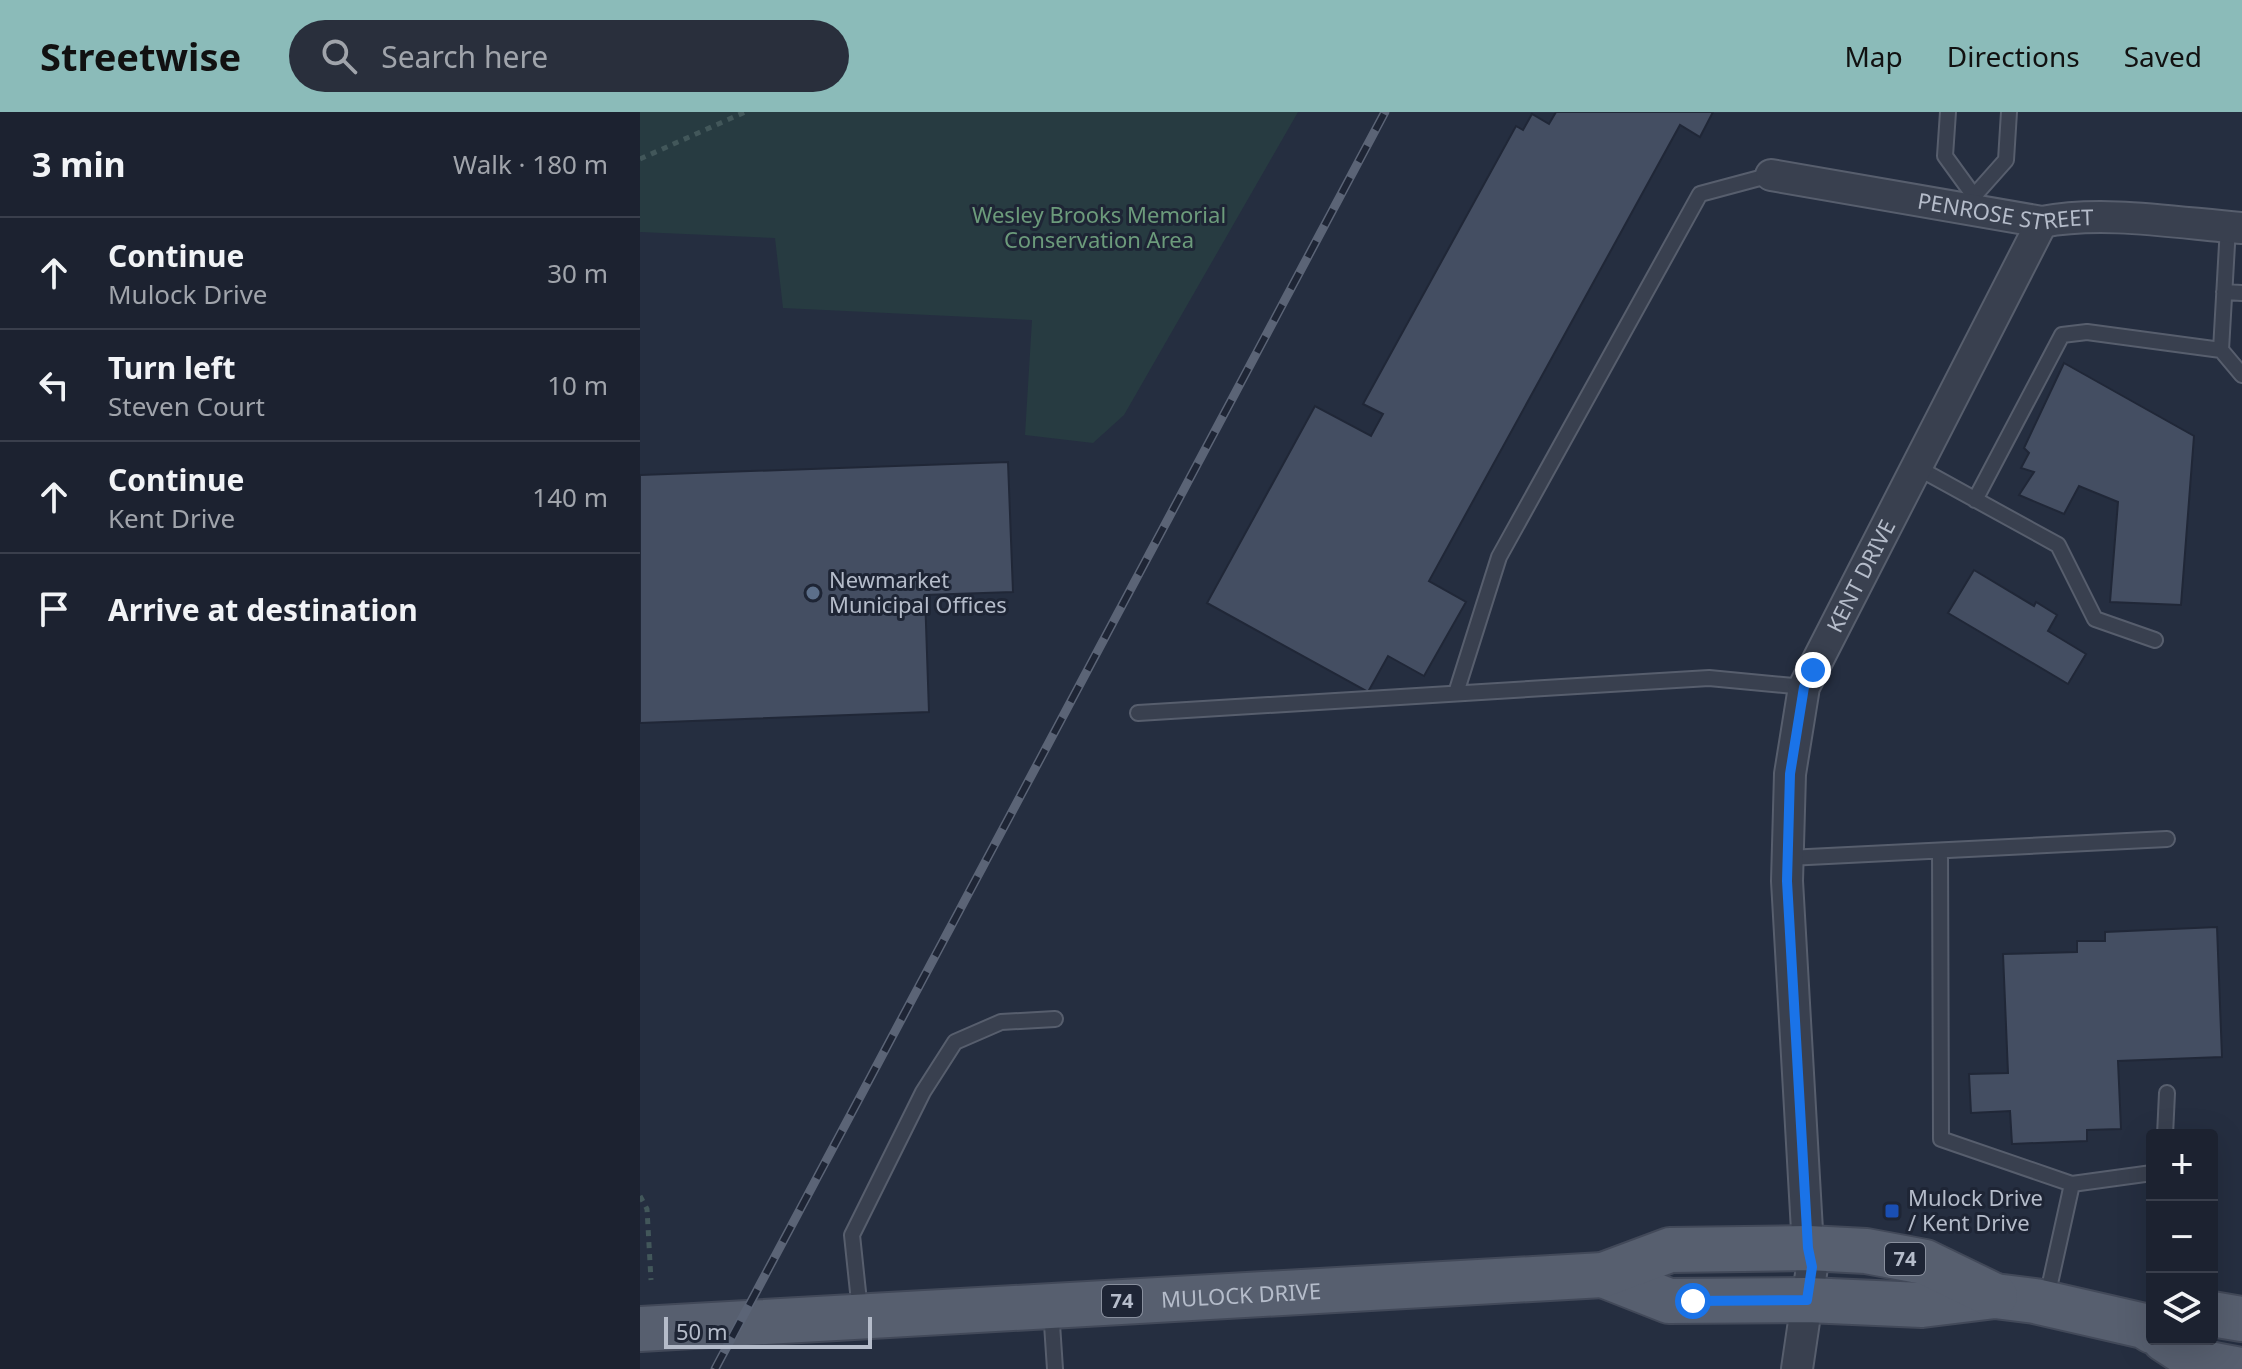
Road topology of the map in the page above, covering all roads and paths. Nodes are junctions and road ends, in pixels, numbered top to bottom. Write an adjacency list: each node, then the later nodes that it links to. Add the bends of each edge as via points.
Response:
1 (745, 112): 4 (path)
2 (1948, 112): 6 (lane, via 1945,156)
3 (2009, 112): 6 (lane, via 2006,160)
4 (640, 159)
5 (1771, 175): 6 (street, PENROSE STREET); 17 (lane, via 1700,194 1499,557)
6 (1974, 204): 7 (street, PENROSE STREET)
7 (2042, 222): 8 (street, PENROSE STREET, via 2107,218); 13 (street, KENT DRIVE)
8 (2235, 227): 9 (lane)
9 (2224, 292): 10 (lane); 11 (lane)
10 (2242, 293)
11 (2221, 350): 12 (lane); 14 (lane, via 2087,332 2062,335)
12 (2242, 375)
13 (1918, 468): 14 (lane); 16 (street, KENT DRIVE)
14 (1975, 500): 15 (lane, via 2058,545 2095,619)
15 (2155, 640)
16 (1804, 687): 17 (lane, via 1709,678); 21 (street, KENT DRIVE, via 1790,774)
17 (1456, 693): 18 (lane)
18 (1138, 713)
19 (2167, 839): 20 (lane)
20 (1940, 851): 21 (lane); 26 (lane, via 1941,1139)
21 (1788, 858): 28 (street, KENT DRIVE)
22 (1055, 1019): 35 (lane, via 1001,1022 955,1042 923,1092 852,1235)
23 (2167, 1093): 24 (lane)
24 (2165, 1129)
25 (2146, 1174): 26 (lane)
26 (2072, 1184): 33 (lane)
27 (640, 1196): 30 (path, via 647,1209)
28 (1808, 1248): 29 (main road, MULOCK DRIVE / 74, via 1670,1250); 31 (main road, MULOCK DRIVE / 74, via 1925,1262); 32 (street, KENT DRIVE, via 1812,1267)
29 (1603, 1275): 32 (main road, MULOCK DRIVE / 74, via 1669,1301); 34 (main road, MULOCK DRIVE / 74)
30 (651, 1280)
31 (1995, 1296): 32 (main road, MULOCK DRIVE / 74, via 1922,1305); 33 (main road, MULOCK DRIVE / 74)
32 (1807, 1300): 42 (street, KENT DRIVE)
33 (2046, 1303): 38 (main road, MULOCK DRIVE / 74)
34 (1051, 1304): 35 (main road, MULOCK DRIVE / 74); 41 (lane)
35 (860, 1315): 39 (main road, MULOCK DRIVE / 74)
36 (2218, 1315): 37 (main road)
37 (2242, 1319)
38 (2146, 1328)
39 (640, 1329)
40 (2175, 1345): 43 (main road, MULOCK DRIVE / 74, via 2199,1362)
41 (1055, 1369)
42 (1797, 1369)
43 (2236, 1369)

